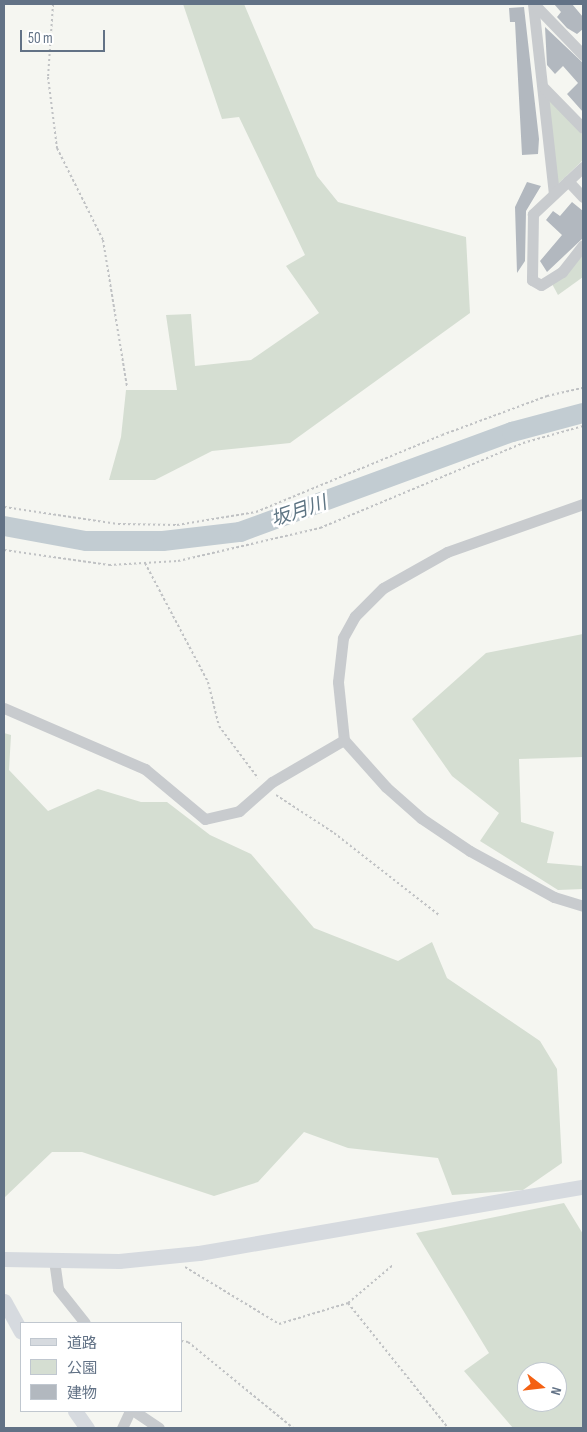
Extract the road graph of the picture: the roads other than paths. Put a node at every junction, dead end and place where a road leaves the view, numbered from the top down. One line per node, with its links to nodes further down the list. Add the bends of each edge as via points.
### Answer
1 (533, 4): 2 (street); 3 (street)
2 (583, 56)
3 (543, 87): 4 (street); 7 (street)
4 (583, 128)
5 (583, 167): 6 (street)
6 (568, 181): 7 (street); 8 (street)
7 (554, 194): 9 (street, via 533,214 532,280 541,285 562,272)
8 (583, 197)
9 (583, 245)
10 (583, 504): 12 (street, via 447,552 383,588 355,616 344,638 338,682)
11 (4, 708): 12 (street, via 145,769 205,819 239,811 266,788)
12 (344, 740): 13 (street, via 421,818 529,885)
13 (583, 906)
14 (583, 1187): 16 (street, via 176,1255 119,1261)
15 (4, 1259): 16 (street)
16 (54, 1260): 18 (street, via 58,1290)
17 (4, 1301): 19 (street)
18 (84, 1322)
19 (20, 1330)
20 (76, 1412): 23 (street)
21 (131, 1412): 24 (street)
22 (134, 1412): 25 (street)
23 (87, 1428)
24 (122, 1428)
25 (159, 1428)

